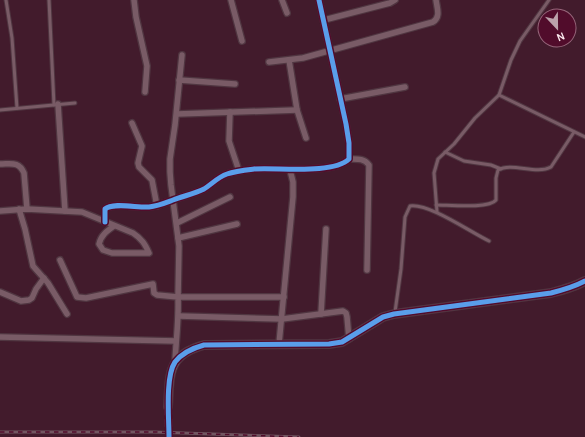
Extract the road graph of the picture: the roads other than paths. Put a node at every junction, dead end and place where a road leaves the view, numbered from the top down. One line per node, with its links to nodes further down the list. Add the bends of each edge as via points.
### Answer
1 (6, 0): 25 (lane, via 12,38)
2 (48, 0): 24 (lane)
3 (134, 0): 20 (street, via 147,66)
4 (231, 0): 12 (street)
5 (282, 0): 10 (street)
6 (319, 0): 11 (street)
7 (395, 0): 11 (street)
8 (436, 0): 13 (street, via 438,16 433,22)
9 (549, 0): 21 (lane, via 520,41 510,60)
10 (287, 13)
11 (324, 20): 13 (street)
12 (242, 41)
13 (330, 51): 15 (street); 22 (street)
14 (182, 55): 17 (street)
15 (289, 60): 16 (street); 27 (street)
16 (269, 62)
17 (179, 80): 18 (street); 29 (street)
18 (235, 84)
19 (405, 87): 22 (street)
20 (145, 92)
21 (499, 95): 31 (lane); 34 (lane)
22 (340, 99): 35 (street, via 349,143)
23 (75, 103): 24 (lane)
24 (56, 104): 25 (lane); 47 (street)
25 (17, 108): 26 (lane)
26 (0, 110)
27 (297, 110): 28 (street); 33 (street)
28 (230, 112): 29 (street); 39 (street, via 229,141)
29 (176, 114): 41 (street, via 170,159)
30 (132, 123): 43 (street, via 142,146 139,167 152,180)
31 (574, 132): 32 (lane); 37 (lane, via 551,167 544,170)
32 (585, 137)
33 (306, 138)
34 (445, 152): 37 (lane, via 464,161); 42 (lane, via 435,166)
35 (349, 159): 38 (street, via 339,165); 57 (street, via 361,160 369,165)
36 (0, 164): 44 (street, via 15,164 22,168)
37 (501, 169): 42 (lane, via 496,173 496,200 492,204)
38 (290, 170): 39 (street); 62 (street, via 293,197)
39 (239, 171): 41 (street, via 221,176 194,194)
40 (230, 197): 50 (street)
41 (173, 200): 43 (street); 50 (street)
42 (436, 205): 48 (lane)
43 (157, 206): 49 (street, via 108,206 105,209)
44 (27, 209): 45 (street); 47 (street)
45 (19, 210): 46 (street); 58 (street, via 26,229 33,266)
46 (0, 211)
47 (65, 211): 49 (street, via 82,212)
48 (437, 212): 55 (lane); 65 (lane, via 415,205 407,210)
49 (105, 222): 52 (street)
50 (177, 222): 54 (street)
51 (237, 224): 54 (street)
52 (114, 226): 52 (street, via 140,238 149,253 112,253 102,250 100,239)
53 (326, 229): 64 (street)
54 (178, 238): 61 (street)
55 (489, 241)
56 (60, 260): 61 (street, via 77,297 86,298 153,284 154,293 157,295)
57 (368, 270)
58 (44, 278): 60 (street, via 29,300 21,301); 63 (street)
59 (585, 281): 65 (street, via 566,290 551,293)
60 (0, 292)
61 (178, 296): 62 (street); 66 (street)
62 (284, 297): 67 (street)
63 (67, 314)
64 (321, 314): 67 (street); 69 (street, via 339,311 346,313)
65 (394, 314): 69 (street, via 383,317)
66 (179, 316): 67 (street); 70 (street)
67 (282, 319): 71 (street)
68 (0, 337): 70 (street)
69 (349, 339): 71 (street, via 329,344)
70 (176, 341): 72 (street)
71 (279, 344): 72 (street, via 204,346 194,348)
72 (175, 362): 73 (street, via 170,374)
73 (168, 407)

